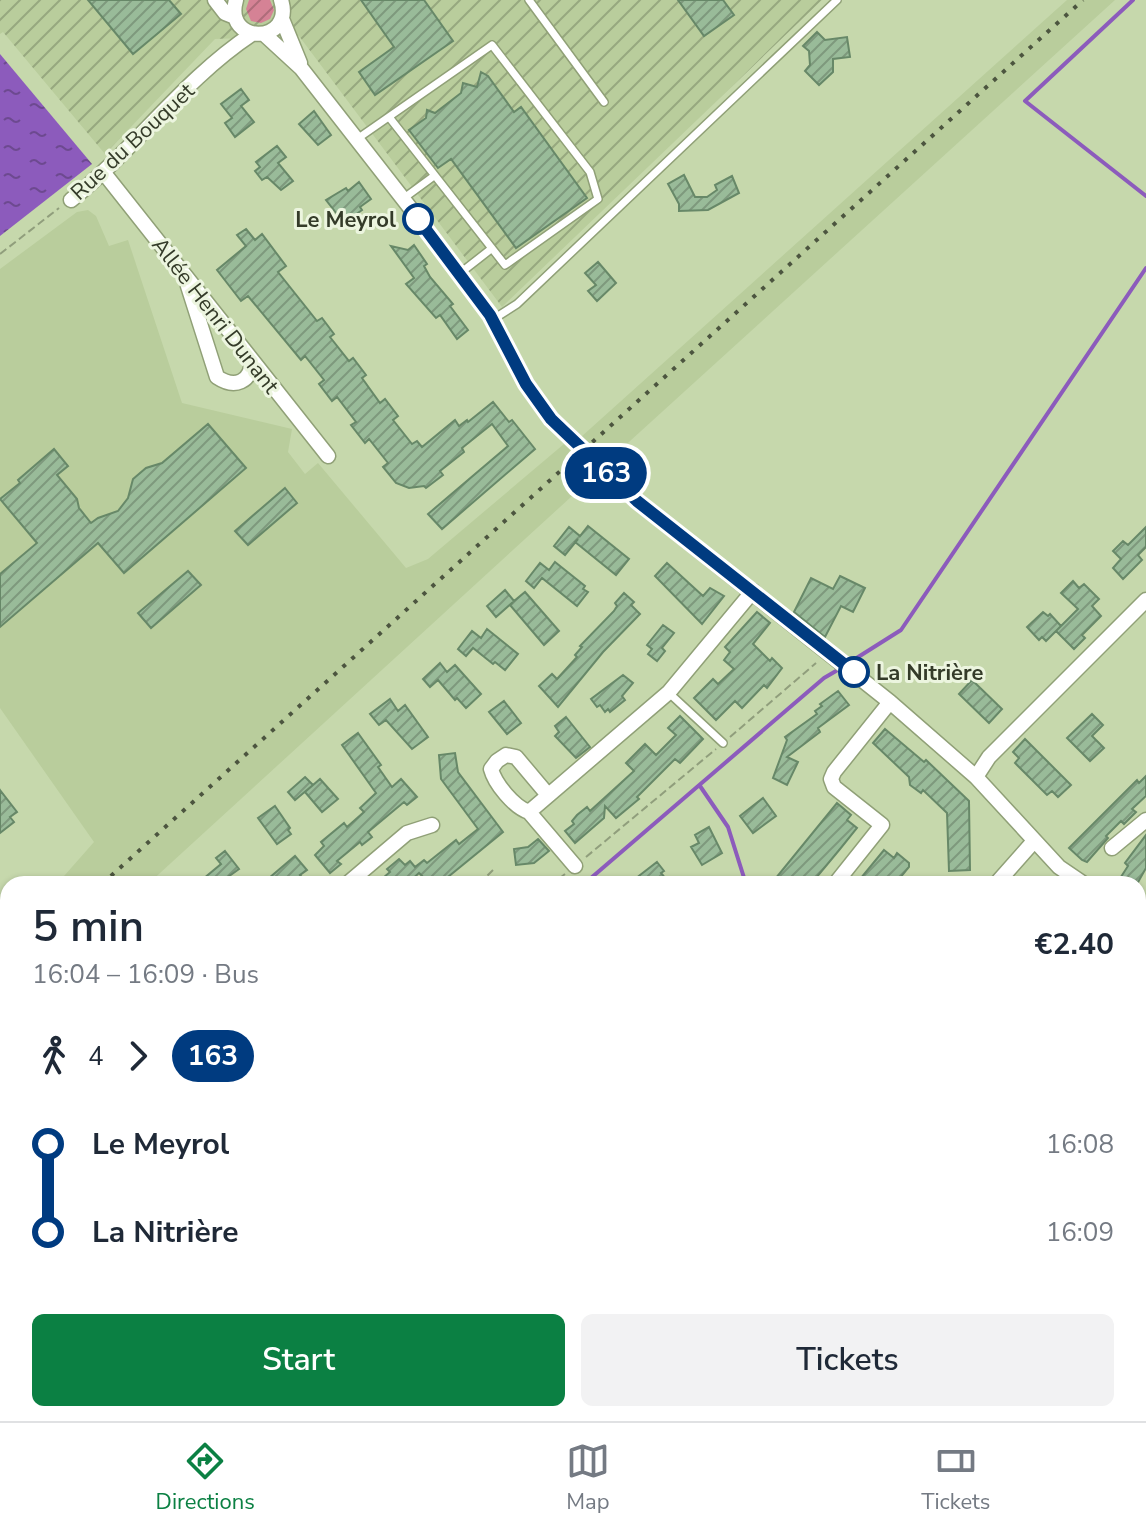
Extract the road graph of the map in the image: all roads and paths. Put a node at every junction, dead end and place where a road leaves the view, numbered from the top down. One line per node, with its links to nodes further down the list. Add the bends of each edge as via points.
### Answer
1 (215, 0): 6 (street)
2 (236, 0): 6 (street)
3 (529, 0): 10 (lane)
4 (837, 0): 21 (lane, via 517,304)
5 (284, 6): 7 (street, Rue du Bouquet, via 275,28); 9 (street)
6 (237, 21): 7 (street); 8 (street, Rue du Bouquet)
7 (258, 34): 8 (street, Rue du Bouquet); 9 (street)
8 (222, 54): 13 (street, Rue du Bouquet)
9 (301, 68): 12 (street)
10 (604, 102)
11 (389, 117): 12 (lane); 14 (lane); 17 (lane, via 492,45 590,172 598,199 505,265)
12 (357, 139): 15 (street)
13 (104, 173): 16 (street, Rue du Bouquet); 20 (street, Allée Henri Dunant)
14 (434, 176): 15 (lane); 17 (lane)
15 (403, 198): 19 (street)
16 (71, 200): 18 (path, Rue du Bouquet)
17 (491, 249): 19 (lane)
18 (0, 254)
19 (459, 274): 21 (street)
20 (185, 275): 22 (street, Allée Henri Dunant); 22 (street, via 217,377 242,382)
21 (492, 320): 24 (street, via 551,419 637,501)
22 (252, 361): 23 (street, Allée Henri Dunant)
23 (328, 456)
24 (753, 591): 26 (street); 27 (street)
25 (1146, 600): 30 (street, via 989,757)
26 (828, 651): 28 (street); 29 (path)
27 (669, 692): 29 (lane); 31 (street)
28 (890, 702): 30 (street); 42 (street, via 831,779 882,825)
29 (723, 743): 37 (path)
30 (976, 777): 35 (street)
31 (548, 795): 32 (street); 32 (street, via 516,757 506,755 497,761 491,769 494,778)
32 (529, 812): 37 (street)
33 (1146, 820): 36 (street)
34 (432, 825): 39 (street, via 407,833)
35 (1034, 841): 43 (street); 44 (street)
36 (1112, 848)
37 (575, 866): 41 (path)
38 (493, 870): 40 (path)
39 (356, 876)
40 (487, 876)
41 (562, 876)
42 (841, 876)
43 (1003, 876)
44 (1072, 876)

